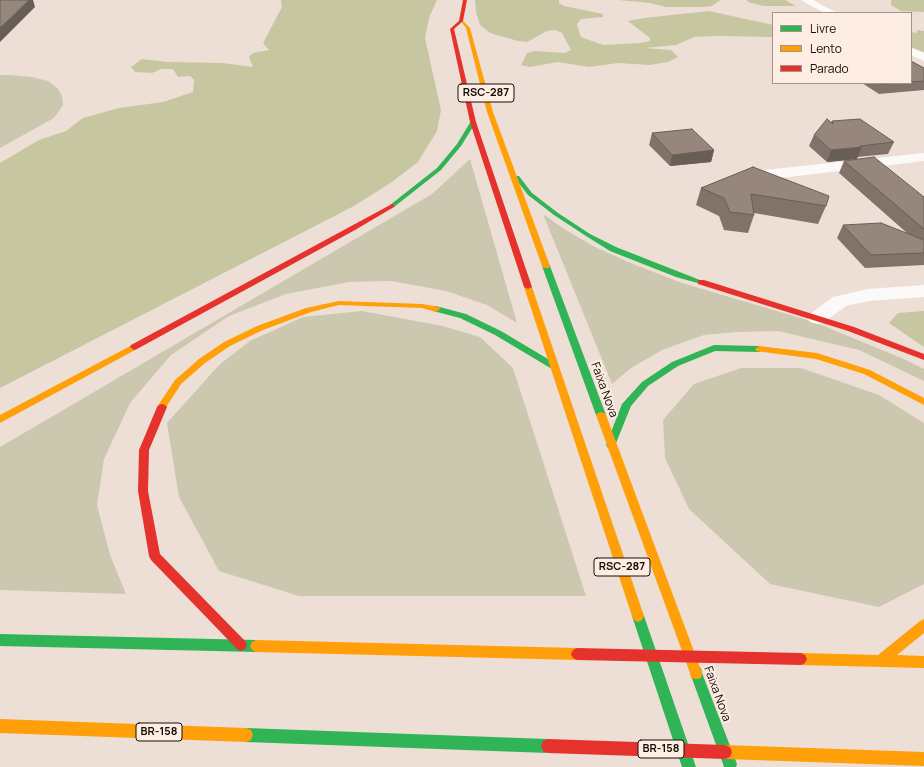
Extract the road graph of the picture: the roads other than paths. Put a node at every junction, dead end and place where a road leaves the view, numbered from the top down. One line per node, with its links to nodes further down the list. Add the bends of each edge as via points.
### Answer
1 (465, 0): 4 (highway, RSC-287)
2 (806, 0): 3 (street)
3 (830, 12)
4 (461, 21): 7 (highway, RSC-287, via 452,29); 9 (highway, Faixa Nova / RSC-287, via 468,28 490,112)
5 (912, 52): 6 (street)
6 (924, 58)
7 (473, 122): 14 (highway, RSC-287); 16 (highway, via 459,145 439,169 397,203)
8 (924, 157): 10 (street)
9 (509, 167): 12 (highway, via 530,194 588,235 613,248 679,275); 17 (highway, Faixa Nova / RSC-287)
10 (746, 177)
11 (924, 291): 12 (street, via 868,295 840,301)
12 (817, 318): 13 (highway)
13 (924, 358)
14 (555, 367): 20 (highway, via 498,333 463,316 422,306 338,302 260,328 228,344 202,361 178,382 159,411 144,450 143,491 155,556); 25 (highway, RSC-287)
15 (924, 402): 17 (highway, via 867,372 817,356 763,349 714,348 675,364 645,384 627,404)
16 (0, 418)
17 (611, 445): 26 (highway, Faixa Nova / RSC-287)
18 (924, 625): 21 (highway)
19 (0, 640): 20 (highway)
20 (241, 645): 21 (highway)
21 (881, 660): 22 (highway)
22 (924, 662)
23 (0, 726): 24 (highway, BR-158)
24 (924, 759)
25 (688, 767)
26 (731, 767)

